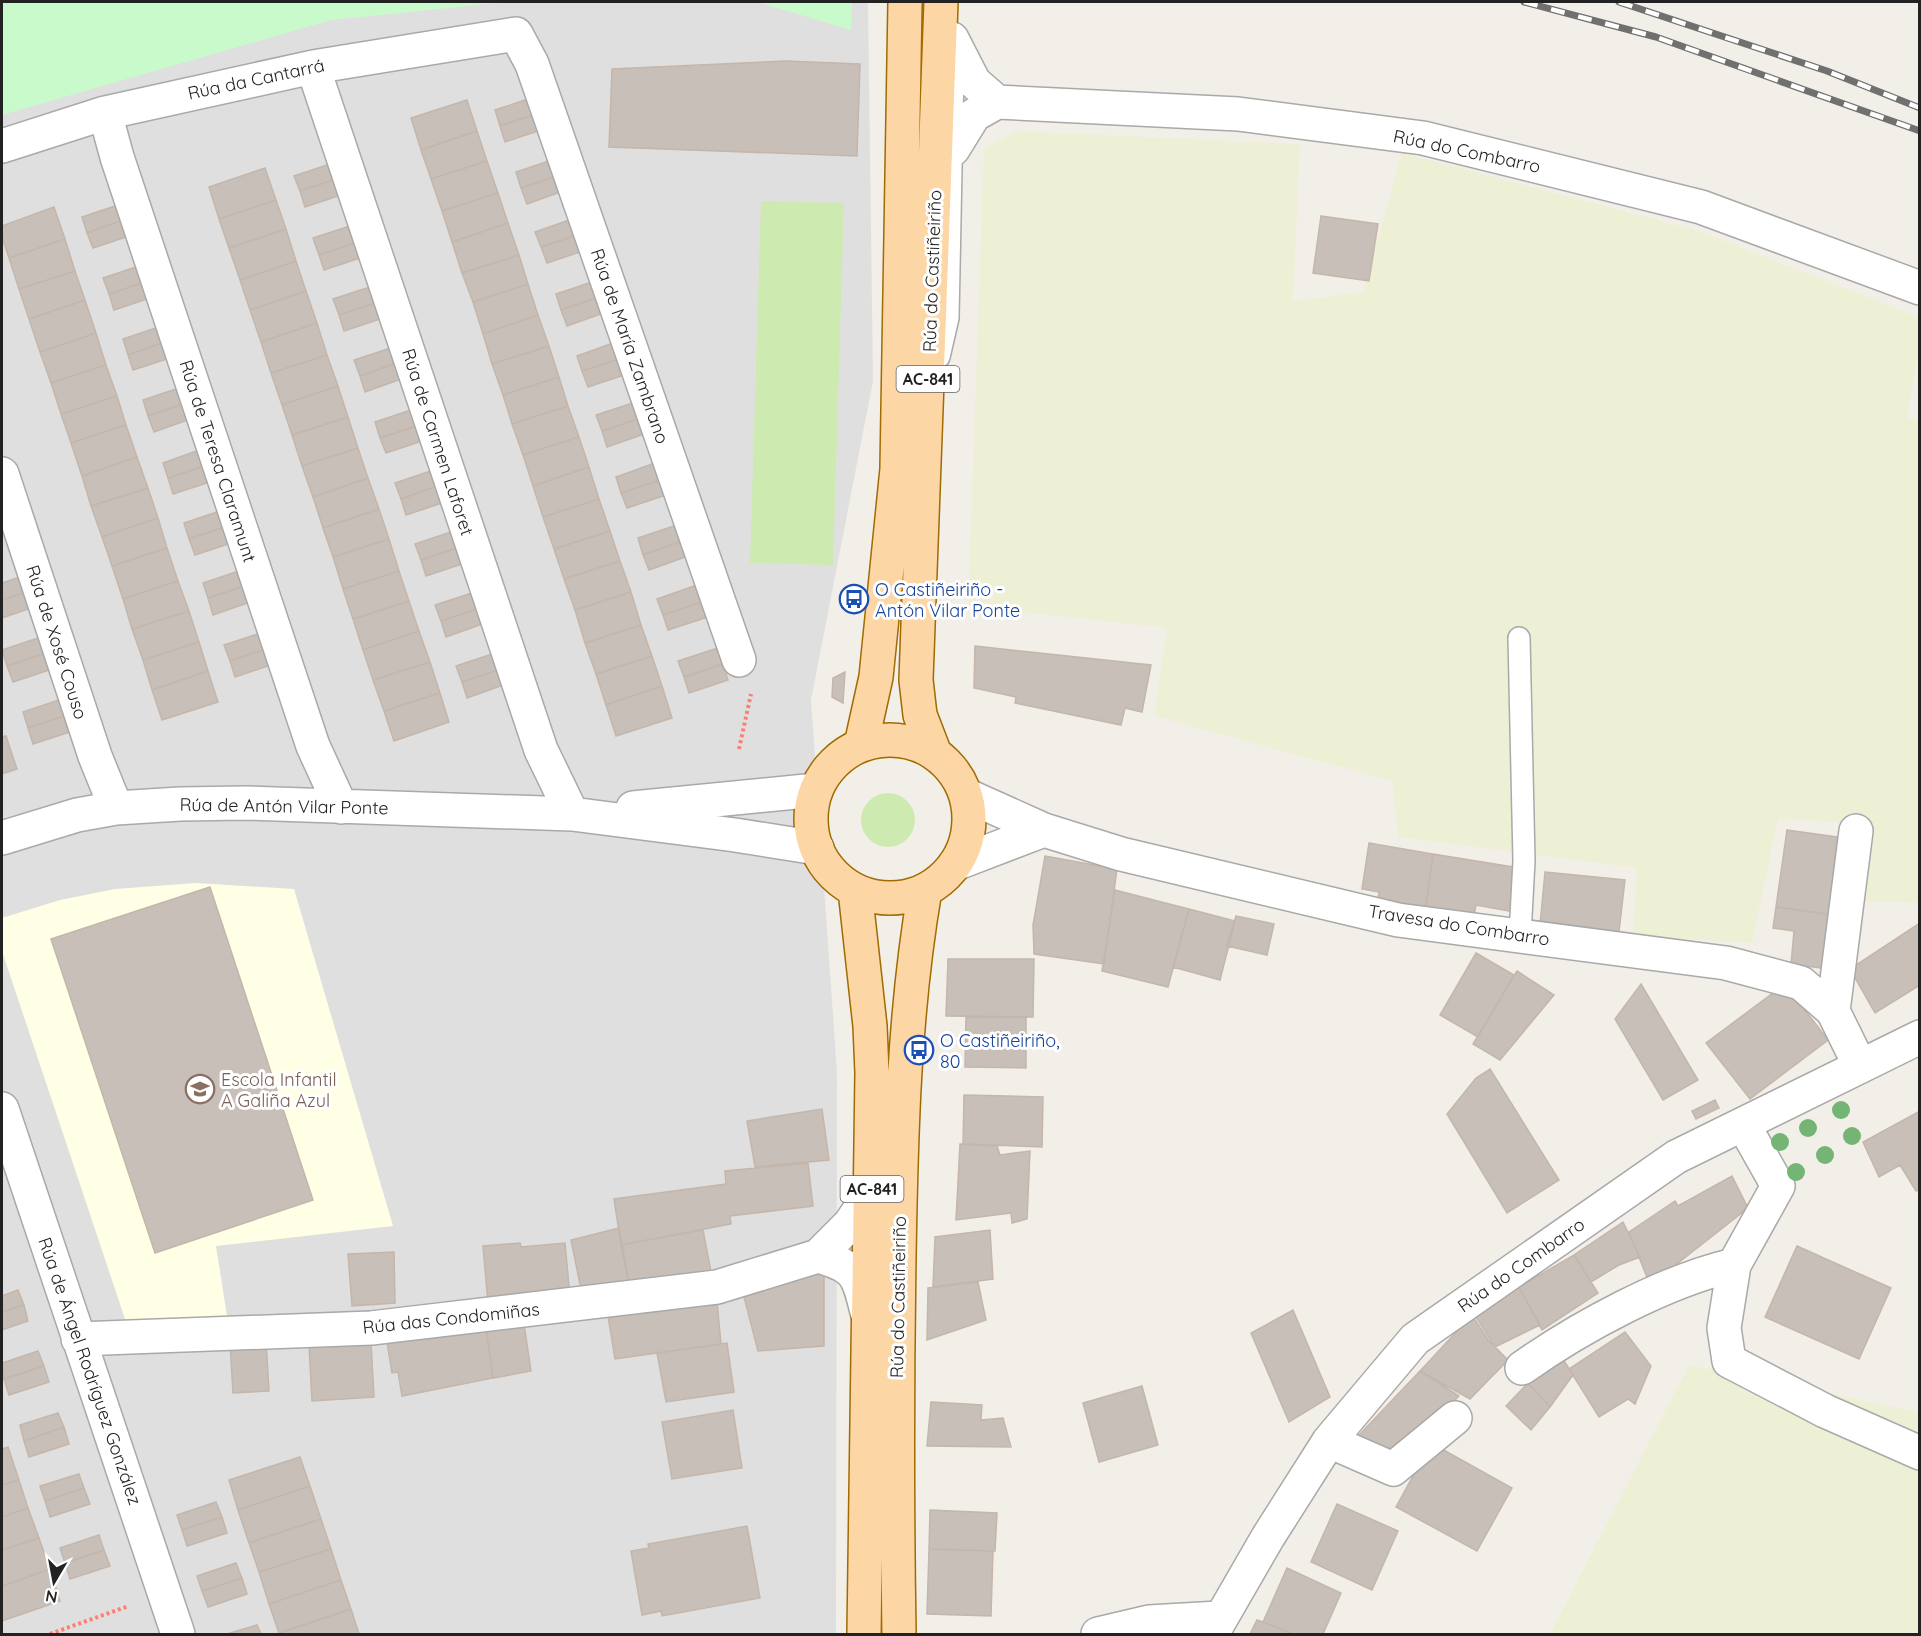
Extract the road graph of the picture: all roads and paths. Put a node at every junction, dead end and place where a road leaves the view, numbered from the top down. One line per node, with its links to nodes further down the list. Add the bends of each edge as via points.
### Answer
1 (905, 2): 16 (main road, Rúa do Castiñeiriño / AC-841, via 897,469 876,677)
2 (941, 2): 12 (main road, Rúa do Castiñeiriño / AC-841)
3 (954, 2): 5 (lane)
4 (516, 34): 6 (street, Rúa da Cantarrá); 15 (street, Rúa de María Zambrano, via 532,64)
5 (952, 39): 7 (street, via 974,82); 10 (lane)
6 (314, 67): 8 (street, Rúa da Cantarrá); 23 (street, Rúa de Carmen Laforet, via 541,750)
7 (997, 102): 10 (street, via 974,115); 11 (street, Rúa do Combarro, via 1238,114 1423,138 1701,207)
8 (105, 112): 9 (street, Rúa da Cantarrá); 21 (street, Rúa de Teresa Claramunt, via 313,746)
9 (2, 146)
10 (954, 149): 12 (lane, via 948,318)
11 (1920, 288)
12 (927, 413): 18 (main road, Rúa do Castiñeiriño / AC-841, via 916,680 920,715)
13 (2, 474): 22 (street, Rúa de Xosé Couso, via 95,756)
14 (1519, 638): 31 (lane, via 1524,861)
15 (740, 660): 17 (path, via 751,692)
16 (861, 745): 18 (main road, Rúa do Castiñeiriño / AC-841, via 887,740 912,743); 19 (main road, Rúa do Castiñeiriño / AC-841, via 834,763)
17 (739, 749)
18 (935, 754): 20 (main road, Rúa do Castiñeiriño / AC-841, via 954,772)
19 (816, 790): 23 (street, Rúa de Antón Vilar Ponte); 27 (main road, Rúa do Castiñeiriño / AC-841, via 811,810)
20 (966, 795): 24 (street, Travesa do Combarro); 28 (main road, Rúa do Castiñeiriño / AC-841, via 966,842)
21 (341, 807): 22 (street, Rúa de Antón Vilar Ponte, via 191,803); 23 (street, Rúa de Antón Vilar Ponte)
22 (116, 808): 26 (street, Rúa de Antón Vilar Ponte, via 76,815)
23 (572, 814): 27 (street, Rúa de Antón Vilar Ponte)
24 (1044, 830): 28 (street); 31 (street, Travesa do Combarro, via 1120,854 1398,920)
25 (1856, 831): 32 (street)
26 (2, 838)
27 (816, 848): 29 (main road, Rúa do Castiñeiriño / AC-841, via 832,872)
28 (956, 864): 30 (main road, Rúa do Castiñeiriño / AC-841)
29 (855, 890): 30 (main road, Rúa do Castiñeiriño / AC-841, via 878,897 903,897); 37 (main road, Rúa do Castiñeiriño / AC-841, via 870,1026)
30 (926, 890): 53 (main road, Rúa do Castiñeiriño / AC-841, via 909,998 900,1152 896,1422)
31 (1520, 935): 32 (street, Travesa do Combarro, via 1726,963 1801,983)
32 (1833, 1011): 34 (street, Travesa do Combarro)
33 (1920, 1037): 34 (street, Rúa do Combarro)
34 (1860, 1066): 36 (street, Rúa do Combarro)
35 (2, 1109): 41 (street, Rúa de Ángel Rodríguez González)
36 (1743, 1124): 39 (street, via 1778,1186); 44 (street, Rúa do Combarro, via 1676,1156 1415,1339)
37 (872, 1191): 38 (street, Rúa das Condomiñas, via 850,1224); 40 (main road, Rúa do Castiñeiriño / AC-841)
38 (818, 1256): 40 (street, via 844,1264 854,1272); 41 (street, Rúa das Condomiñas, via 717,1287 370,1328)
39 (1734, 1265): 42 (street, via 1676,1283 1559,1342); 45 (street, via 1724,1328 1729,1360 1825,1411)
40 (869, 1320): 46 (main road, Rúa do Castiñeiriño / AC-841)
41 (78, 1339): 49 (street, Rúa de Ángel Rodríguez González)
42 (1522, 1368)
43 (1455, 1418): 44 (street, via 1393,1469)
44 (1329, 1441): 48 (street, Rúa do Combarro)
45 (1920, 1453)
46 (865, 1489): 51 (main road, Rúa do Castiñeiriño / AC-841); 52 (main road, via 877,1520)
47 (135, 1603): 50 (path)
48 (1215, 1626): 54 (street, Rúa do Combarro, via 1149,1622)
49 (177, 1634)
50 (50, 1635)
51 (864, 1635)
52 (878, 1635)
53 (899, 1635)
54 (1098, 1635)

